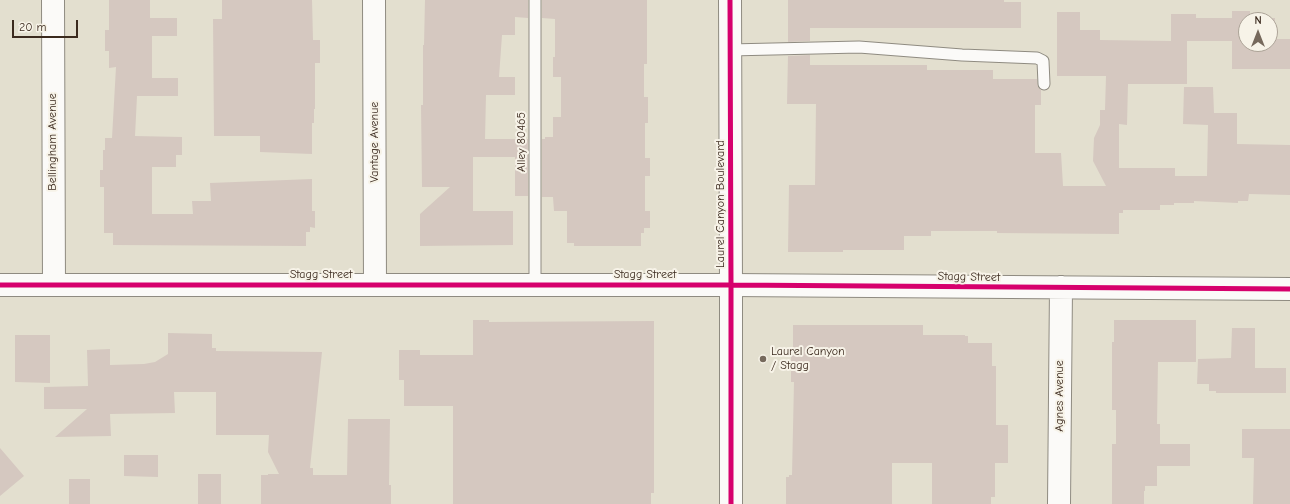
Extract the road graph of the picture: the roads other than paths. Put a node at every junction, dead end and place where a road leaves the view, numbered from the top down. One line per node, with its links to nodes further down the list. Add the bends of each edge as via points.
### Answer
1 (53, 0): 8 (street, Bellingham Avenue)
2 (374, 0): 9 (street, Vantage Avenue)
3 (535, 0): 10 (lane, Alley 80465)
4 (730, 0): 5 (street, Laurel Canyon Boulevard)
5 (730, 50): 6 (lane, via 859,47 1037,58 1043,61); 11 (street, Laurel Canyon Boulevard)
6 (1044, 84)
7 (0, 284): 8 (street, Stagg Street)
8 (54, 284): 9 (street, Stagg Street)
9 (375, 284): 10 (street, Stagg Street)
10 (536, 284): 11 (street, Stagg Street)
11 (732, 284): 12 (street, Stagg Street); 14 (street, Laurel Canyon Boulevard)
12 (1061, 287): 13 (street, Stagg Street); 15 (street, Agnes Avenue)
13 (1290, 289)
14 (730, 504)
15 (1059, 504)

